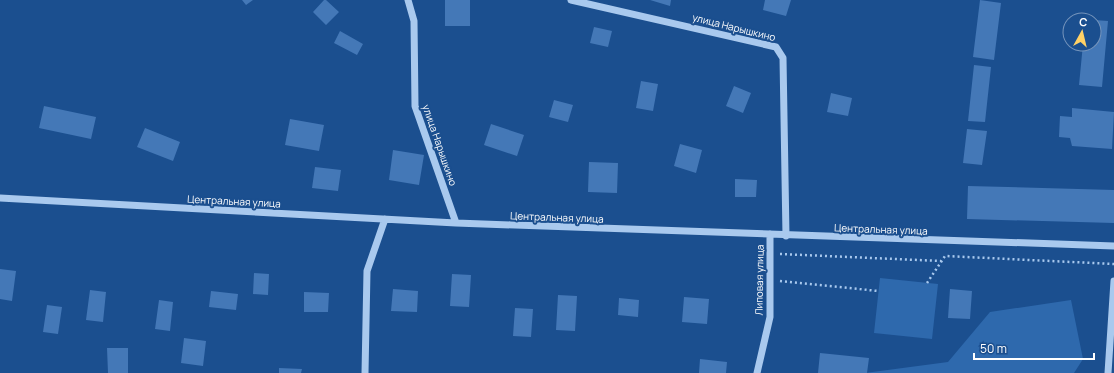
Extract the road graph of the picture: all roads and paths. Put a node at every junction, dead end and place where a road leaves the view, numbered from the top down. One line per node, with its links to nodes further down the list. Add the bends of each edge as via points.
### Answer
1 (408, 0): 5 (street, улица Нарышкино, via 414,21 415,106)
2 (571, 0): 7 (street, улица Нарышкино, via 776,47 784,58)
3 (0, 198): 4 (street, Центральная улица)
4 (385, 219): 5 (street, Центральная улица); 17 (street, via 367,271)
5 (456, 223): 6 (street, Центральная улица)
6 (770, 234): 7 (street, Центральная улица); 9 (street, Липовая улица)
7 (786, 236): 8 (street, Центральная улица)
8 (1114, 246)
9 (770, 254): 10 (path); 12 (street, Липовая улица)
10 (941, 261): 11 (path, via 945,256); 14 (path)
11 (1114, 264)
12 (770, 280): 15 (path); 18 (street, Липовая улица, via 770,317)
13 (1114, 280): 16 (street)
14 (927, 283)
15 (878, 291)
16 (1113, 310): 19 (street)
17 (365, 373)
18 (757, 373)
19 (1108, 373)

